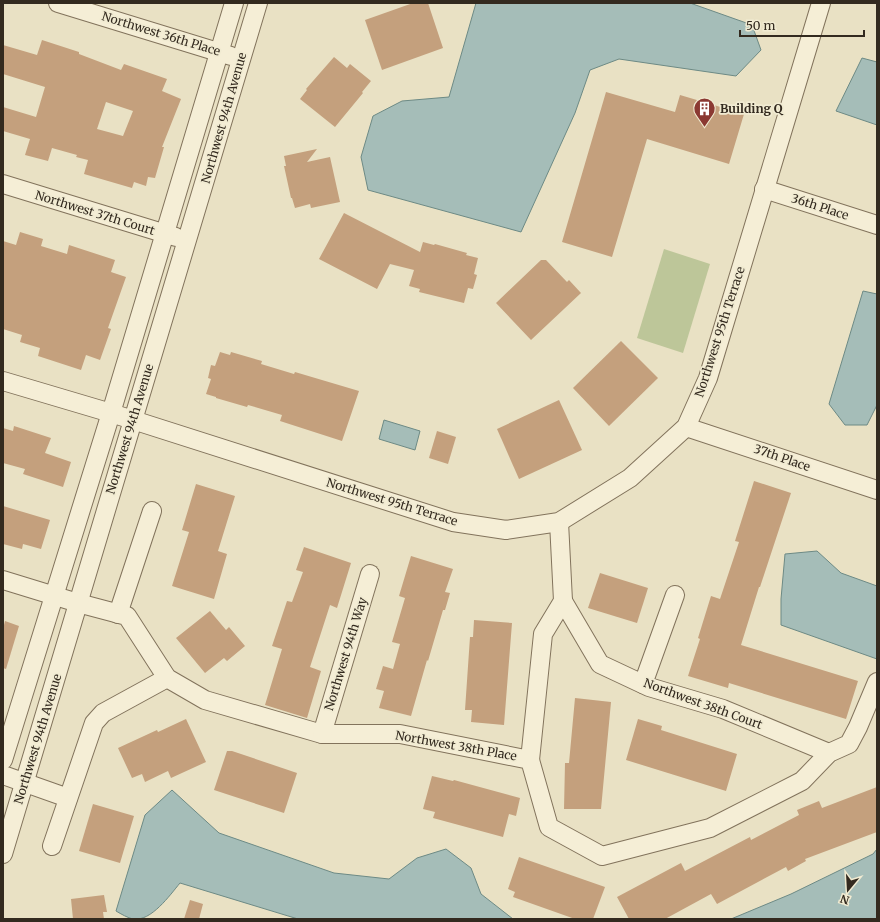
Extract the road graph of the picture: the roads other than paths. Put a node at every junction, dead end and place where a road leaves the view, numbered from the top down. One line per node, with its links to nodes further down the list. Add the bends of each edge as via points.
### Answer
1 (58, 3): 5 (street, Northwest 36th Place)
2 (234, 3): 5 (street, Northwest 94th Avenue)
3 (258, 3): 6 (street, Northwest 94th Avenue)
4 (821, 3): 8 (street, Northwest 95th Terrace)
5 (219, 52): 6 (street, Northwest 36th Place); 10 (street, Northwest 94th Avenue)
6 (241, 59): 11 (street, Northwest 94th Avenue)
7 (3, 184): 10 (street, Northwest 37th Court)
8 (764, 190): 9 (street, 36th Place); 15 (street, Northwest 95th Terrace, via 708,378)
9 (877, 225)
10 (165, 234): 11 (street, Northwest 37th Court); 13 (street, Northwest 94th Avenue)
11 (188, 241): 14 (street, Northwest 94th Avenue)
12 (3, 381): 13 (street, Northwest 95th Terrace)
13 (111, 413): 14 (street, Northwest 95th Terrace); 21 (street, Northwest 94th Avenue)
14 (132, 421): 18 (street, Northwest 95th Terrace, via 453,522 506,530); 24 (street, Northwest 94th Avenue)
15 (686, 427): 16 (street, 37th Place); 18 (street, Northwest 95th Terrace, via 630,478)
16 (877, 490)
17 (152, 511): 25 (street)
18 (559, 522): 23 (street)
19 (370, 574): 29 (street, Northwest 94th Way)
20 (3, 580): 21 (street, Northwest 38th Place)
21 (54, 595): 24 (street, Northwest 38th Place); 31 (street, Northwest 94th Avenue)
22 (674, 595): 28 (street)
23 (563, 601): 28 (street, Northwest 38th Court, via 600,664); 32 (street, via 543,634)
24 (78, 603): 25 (street, Northwest 38th Place); 34 (street, Northwest 94th Avenue)
25 (118, 614): 26 (street, Northwest 38th Place, via 127,616)
26 (167, 678): 29 (street, Northwest 38th Place, via 205,700); 35 (street, via 103,713 94,723)
27 (877, 682): 30 (street, via 849,744)
28 (643, 684): 30 (street, Northwest 38th Court, via 723,709)
29 (322, 734): 32 (street, Northwest 38th Place, via 400,734)
30 (829, 753): 32 (street, Northwest 38th Place, via 802,782 710,828 602,856 549,827)
31 (3, 760)
32 (530, 760)
33 (3, 775): 34 (street)
34 (25, 782): 35 (street); 37 (street, Northwest 94th Avenue)
35 (68, 798): 36 (street)
36 (52, 846)
37 (3, 854)

